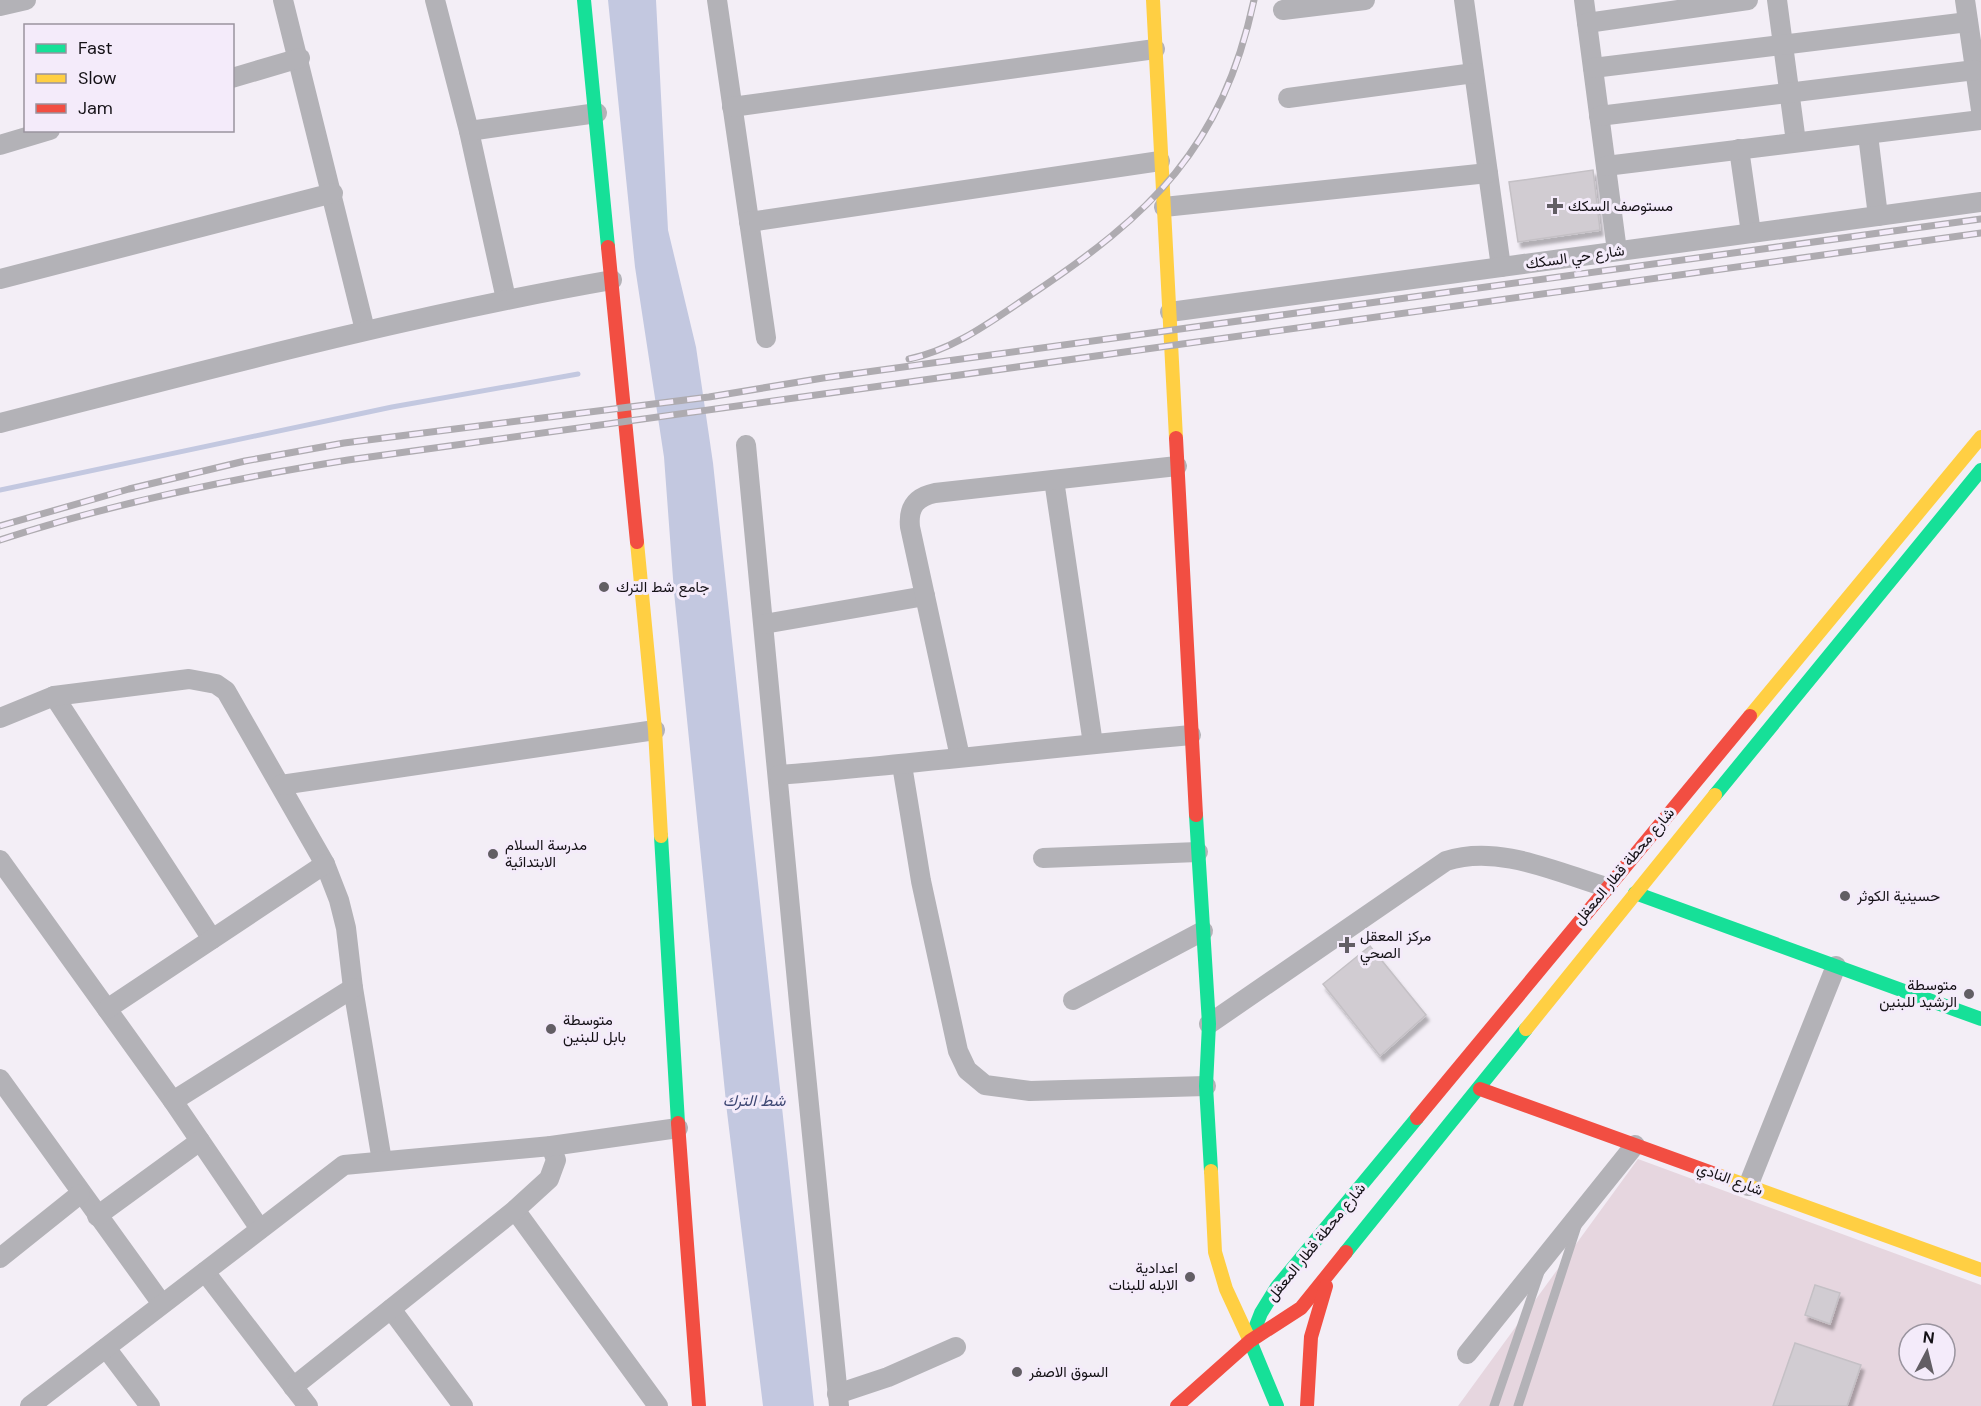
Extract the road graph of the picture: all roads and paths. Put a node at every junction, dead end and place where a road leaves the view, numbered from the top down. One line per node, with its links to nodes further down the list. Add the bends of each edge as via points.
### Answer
1 (26, 0): 13 (street)
2 (283, 0): 20 (street)
3 (435, 0): 31 (street)
4 (584, 0): 28 (street)
5 (717, 0): 26 (street)
6 (1153, 0): 18 (street)
7 (1365, 0): 14 (street)
8 (1464, 0): 22 (street)
9 (1584, 0): 15 (street)
10 (1748, 0): 15 (street)
11 (1777, 0): 17 (street)
12 (1965, 0): 16 (street)
13 (0, 6)
14 (1283, 10)
15 (1587, 22): 21 (street)
16 (1968, 22): 17 (street); 19 (street)
17 (1783, 45): 21 (street); 24 (street)
18 (1155, 49): 26 (street); 37 (street)
19 (1976, 57): 24 (street); 27 (street)
20 (300, 58): 23 (street); 40 (street)
21 (1593, 68): 29 (street)
22 (1474, 73): 25 (street); 39 (street)
23 (234, 77)
24 (1790, 93): 29 (street); 34 (street)
25 (1288, 98)
26 (732, 107): 44 (street)
27 (1981, 110)
28 (597, 113): 31 (street); 49 (street)
29 (1599, 116): 38 (street)
30 (1981, 120): 33 (street)
31 (470, 131): 50 (street)
32 (43, 132): 35 (street)
33 (1868, 135): 34 (street); 43 (street)
34 (1796, 142): 36 (street)
35 (0, 145)
36 (1739, 149): 38 (street); 45 (street)
37 (1160, 161): 42 (street); 44 (street)
38 (1606, 166): 46 (street)
39 (1488, 173): 42 (street); 47 (street)
40 (333, 193): 48 (street); 52 (street)
41 (1981, 202): 43 (street, شارع حي السكك)
42 (1164, 207): 51 (street)
43 (1878, 216): 45 (street, شارع حي السكك)
44 (749, 222): 53 (street)
45 (1751, 233): 46 (street, شارع حي السكك)
46 (1617, 251): 47 (street, شارع حي السكك)
47 (1501, 267): 51 (street, شارع حي السكك)
48 (0, 279)
49 (612, 280): 50 (street); 64 (street)
50 (507, 299): 52 (street)
51 (1170, 312): 57 (street)
52 (365, 330): 54 (street)
53 (766, 338)
54 (0, 423)
55 (1981, 437): 75 (street, شارع محطة قطار المعقل)
56 (746, 445): 61 (street)
57 (1177, 465): 59 (street); 65 (street)
58 (1981, 470): 76 (street, شارع محطة قطار المعقل)
59 (1053, 480): 60 (street, via 923,495 913,503 908,514); 66 (street)
60 (925, 596): 61 (street); 67 (street)
61 (764, 624): 69 (street)
62 (54, 696): 63 (street); 70 (street, via 189,679 216,684 226,691); 78 (street)
63 (0, 718)
64 (655, 730): 70 (street); 90 (street)
65 (1191, 735): 66 (street); 71 (street)
66 (1093, 744): 67 (street)
67 (960, 757): 68 (street)
68 (902, 765): 69 (street); 86 (street, via 924,892 958,1051 967,1070 985,1085 1030,1091)
69 (779, 775): 113 (street, via 805,1088)
70 (281, 785): 74 (street)
71 (1198, 852): 72 (street); 77 (street)
72 (1043, 858)
73 (0, 860): 82 (street)
74 (325, 864): 78 (street); 80 (street, via 346,928)
75 (1606, 887): 84 (street, via 1486,854 1446,861); 108 (street, شارع محطة قطار المعقل, via 1277,1287)
76 (1635, 893): 79 (street); 87 (street, شارع محطة قطار المعقل)
77 (1203, 931): 81 (street); 84 (street)
78 (212, 939): 82 (street)
79 (1836, 966): 83 (street); 95 (street)
80 (353, 988): 88 (street); 94 (street)
81 (1073, 1000)
82 (107, 1009): 88 (street)
83 (1981, 1018)
84 (1209, 1024): 86 (street)
85 (0, 1079): 89 (street)
86 (1206, 1086): 108 (street, via 1215,1252 1226,1289)
87 (1480, 1089): 92 (street, شارع النادي); 103 (street, شارع محطة قطار المعقل)
88 (173, 1101): 91 (street)
89 (7, 1103): 96 (street)
90 (678, 1128): 93 (street); 119 (street)
91 (200, 1141): 99 (street); 100 (street)
92 (1635, 1145): 95 (street, شارع النادي); 98 (street)
93 (551, 1146): 94 (street); 97 (street, via 556,1160 549,1179)
94 (382, 1161): 100 (street, via 344,1165)
95 (1748, 1186): 104 (street, شارع النادي)
96 (80, 1194): 99 (street); 101 (street)
97 (514, 1210): 107 (street); 118 (street)
98 (1581, 1213): 102 (street); 124 (lane)
99 (98, 1216): 106 (street)
100 (260, 1229): 105 (street)
101 (0, 1258)
102 (1544, 1259): 111 (street); 123 (lane)
103 (1334, 1268): 108 (street, شارع محطة قطار المعقل, via 1301,1308); 122 (street, via 1311,1337)
104 (1981, 1270)
105 (205, 1272): 106 (street); 112 (street)
106 (162, 1304): 110 (street)
107 (391, 1309): 112 (street); 117 (street)
108 (1250, 1341): 120 (street); 121 (street)
109 (956, 1347): 113 (street)
110 (106, 1348): 114 (street); 115 (street)
111 (1467, 1354)
112 (293, 1387): 116 (street)
113 (838, 1400)
114 (30, 1406)
115 (150, 1406)
116 (308, 1406)
117 (463, 1406)
118 (658, 1406)
119 (699, 1406)
120 (1177, 1406)
121 (1277, 1406)
122 (1307, 1406)
123 (1494, 1406)
124 (1518, 1406)

